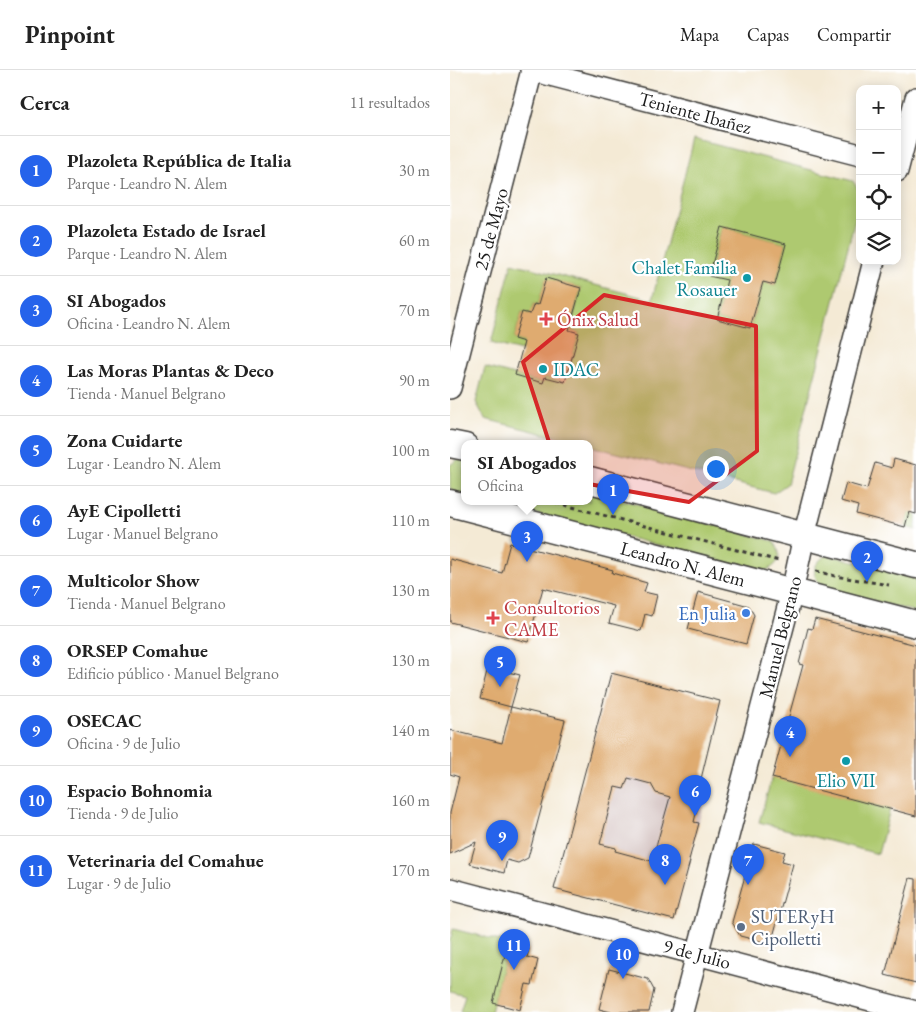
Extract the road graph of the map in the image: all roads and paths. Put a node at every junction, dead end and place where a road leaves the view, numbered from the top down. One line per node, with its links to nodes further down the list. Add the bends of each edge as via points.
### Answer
1 (532, 70): 3 (street, Teniente Ibañez); 6 (street, 25 de Mayo)
2 (916, 98): 4 (street)
3 (856, 154)
4 (902, 168)
5 (873, 265): 10 (street, Manuel Belgrano)
6 (450, 388)
7 (593, 481): 10 (main road)
8 (450, 503): 15 (main road, Leandro N. Alem)
9 (564, 505): 11 (path)
10 (804, 536): 12 (main road); 15 (street, Manuel Belgrano)
11 (778, 561)
12 (916, 565)
13 (814, 570): 14 (path)
14 (896, 586)
15 (792, 592): 16 (main road, Leandro N. Alem); 18 (street, Manuel Belgrano)
16 (916, 624)
17 (450, 889): 18 (street, 9 de Julio)
18 (697, 954): 19 (street, Manuel Belgrano); 20 (street, 9 de Julio)
19 (682, 1012)
20 (916, 1012)

